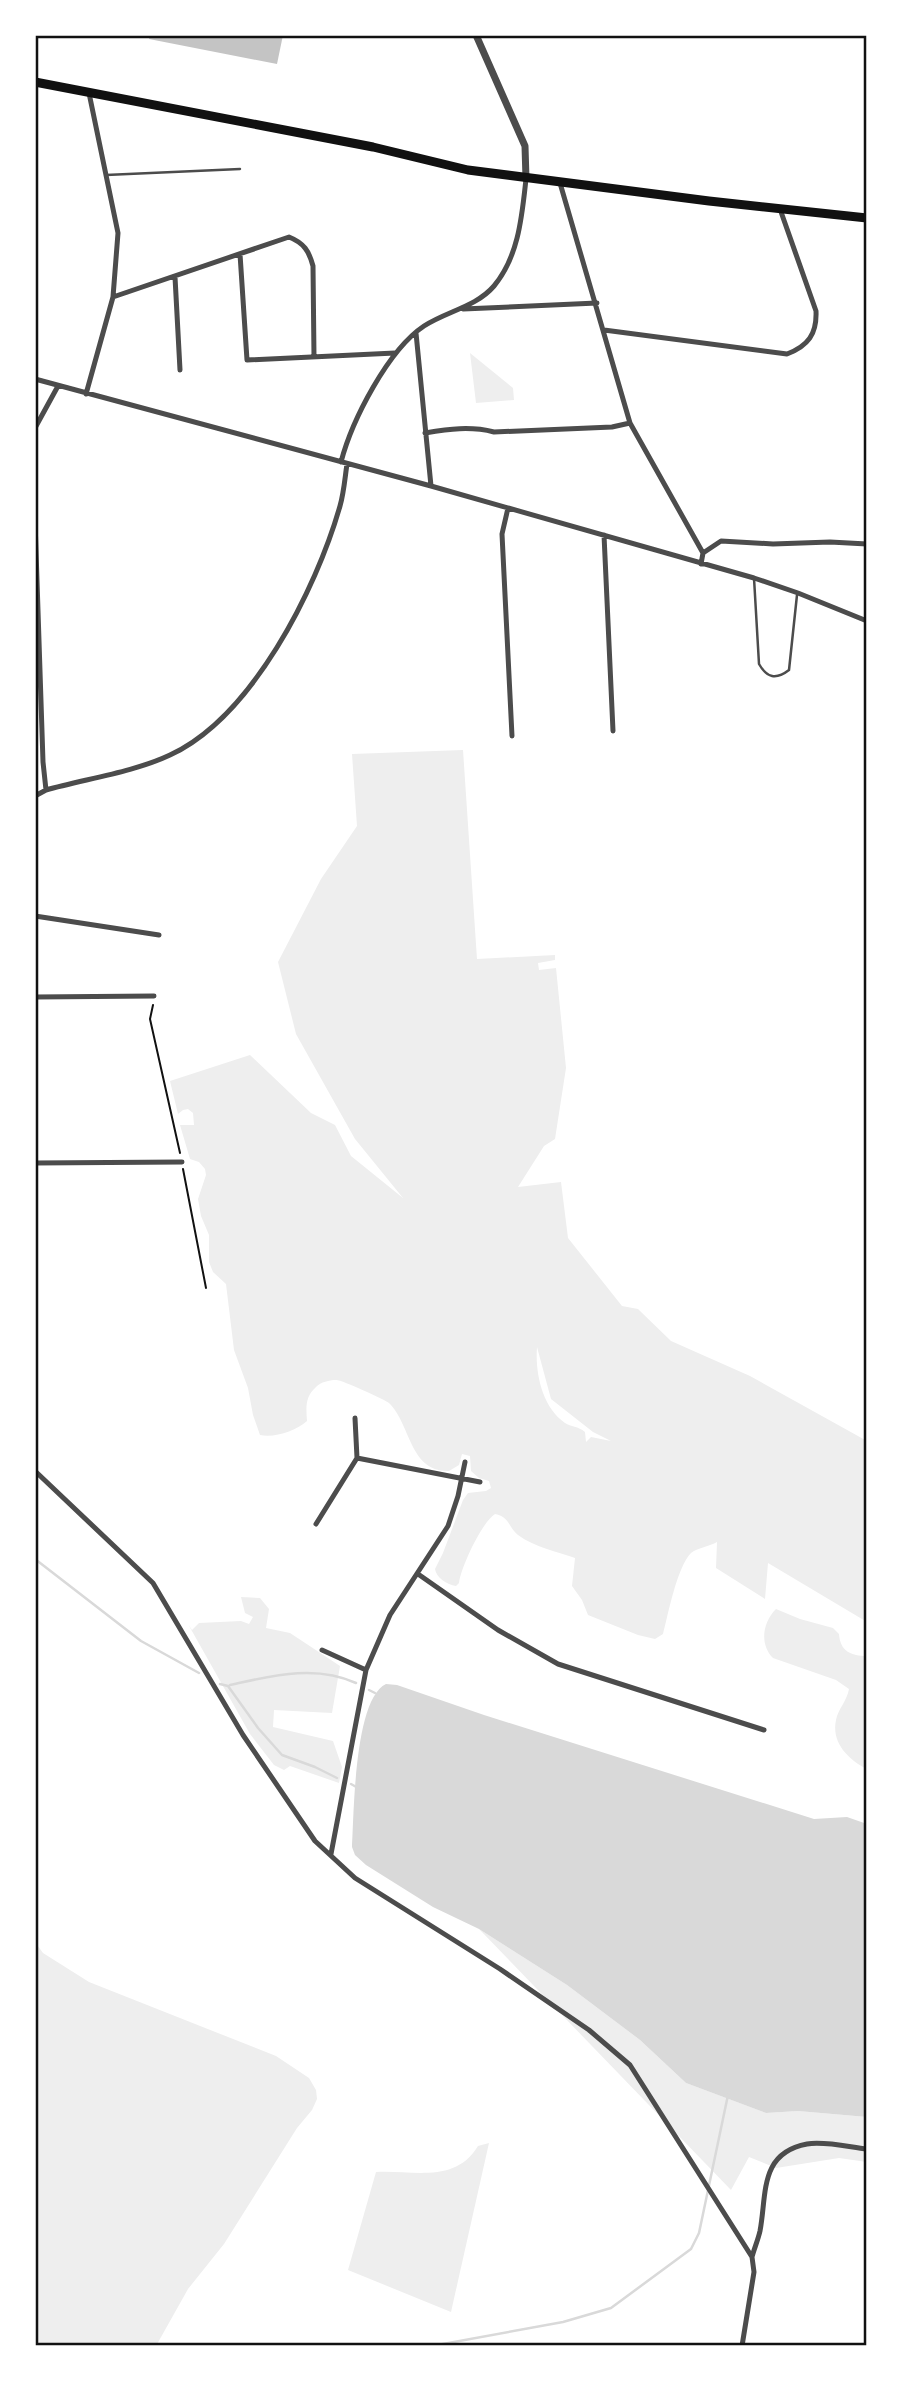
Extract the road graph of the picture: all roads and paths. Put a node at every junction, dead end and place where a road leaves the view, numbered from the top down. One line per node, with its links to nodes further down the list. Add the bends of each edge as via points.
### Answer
1 (476, 35): 6 (street, via 520,131)
2 (35, 82): 3 (main road)
3 (89, 93): 5 (street); 6 (main road)
4 (240, 169): 5 (lane)
5 (106, 175): 12 (street, via 118,233)
6 (526, 179): 7 (main road); 14 (street, via 521,228 506,267 494,286)
7 (560, 183): 8 (main road); 13 (street)
8 (779, 209): 9 (main road); 15 (street, via 816,311 813,336 802,349 787,354)
9 (867, 218)
10 (240, 254): 11 (street); 18 (street, via 247,360); 18 (street, via 289,237 309,253)
11 (175, 277): 12 (street); 19 (street)
12 (113, 297): 22 (street)
13 (597, 303): 14 (street); 15 (street)
14 (460, 309): 16 (street)
15 (604, 330): 23 (street)
16 (416, 333): 17 (street); 25 (street)
17 (394, 353): 18 (street); 26 (street, via 348,439)
18 (314, 357)
19 (180, 370)
20 (35, 379): 21 (street)
21 (58, 386): 22 (street); 24 (street)
22 (86, 394): 26 (street)
23 (630, 423): 25 (street); 32 (street)
24 (35, 428)
25 (425, 433): 27 (street)
26 (344, 463): 27 (street); 39 (street, via 340,505 317,568 287,631 246,691 201,737 168,756)
27 (431, 486): 28 (street)
28 (508, 508): 30 (street); 38 (street, via 502,534)
29 (35, 520): 39 (street)
30 (604, 535): 33 (street); 37 (street)
31 (867, 544): 32 (street, via 721,541)
32 (703, 553): 33 (street)
33 (701, 564): 34 (street)
34 (754, 578): 35 (street); 35 (lane, via 759,664 771,677 789,670)
35 (798, 593): 36 (street)
36 (867, 621)
37 (613, 731)
38 (512, 736)
39 (46, 790): 40 (street)
40 (35, 796)
41 (35, 916): 42 (street)
42 (159, 935)
43 (154, 996): 44 (street); 45 (path, via 150,1019)
44 (35, 997)
45 (182, 1162): 46 (street); 47 (path)
46 (35, 1163)
47 (206, 1288)
48 (355, 1418): 49 (street)
49 (357, 1458): 52 (street); 54 (street)
50 (465, 1462): 52 (street)
51 (35, 1471): 59 (street, via 153,1583 243,1735 315,1841)
52 (462, 1479): 53 (street); 55 (street, via 448,1526)
53 (480, 1482)
54 (316, 1524)
55 (418, 1574): 57 (street, via 390,1615); 58 (street, via 498,1630 558,1664)
56 (322, 1650): 57 (street)
57 (366, 1670): 59 (street)
58 (764, 1730)
59 (331, 1854): 61 (street, via 355,1878 589,2029 629,2065)
60 (867, 2148): 61 (street, via 809,2144 787,2150 772,2164)
61 (752, 2257): 62 (street, via 754,2272)
62 (742, 2346)

